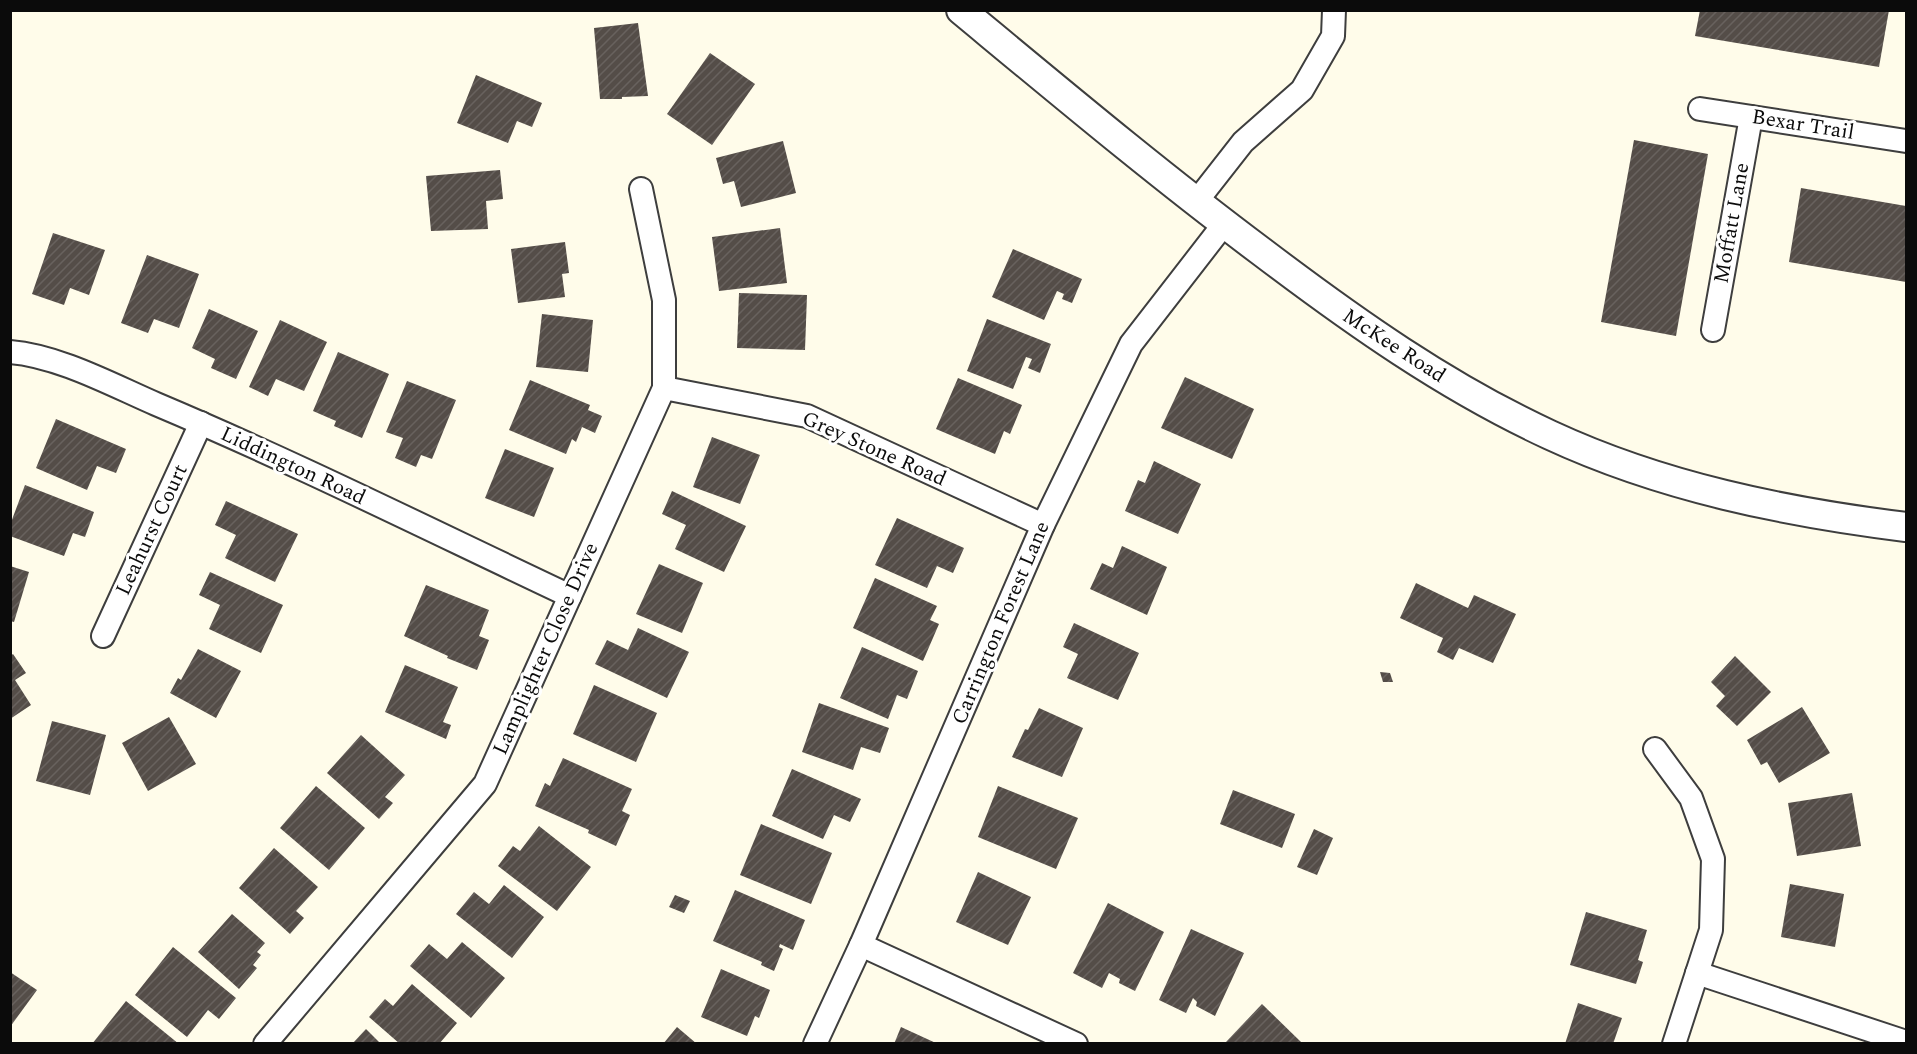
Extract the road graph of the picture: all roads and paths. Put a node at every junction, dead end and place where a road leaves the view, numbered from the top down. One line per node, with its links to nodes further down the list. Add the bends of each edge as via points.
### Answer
1 (961, 10): 7 (street, McKee Road)
2 (1334, 10): 7 (street, via 1333,36 1302,90 1243,142)
3 (1700, 109): 4 (street, Bexar Trail)
4 (1752, 117): 5 (street, Bexar Trail); 9 (street, Moffatt Lane)
5 (1906, 141)
6 (641, 189): 11 (street, Lamplighter Close Drive, via 664,300)
7 (1196, 202): 8 (street, McKee Road)
8 (1224, 224): 13 (street, Carrington Forest Lane, via 1131,344); 14 (street, McKee Road, via 1346,316 1416,362 1486,404 1550,435 1641,471 1724,495)
9 (1713, 330)
10 (10, 352): 12 (street, Liddington Road, via 63,365)
11 (664, 388): 13 (street, Grey Stone Road, via 807,416); 15 (street, Lamplighter Close Drive)
12 (201, 423): 15 (street, Liddington Road); 16 (street, Leahurst Court)
13 (1042, 525): 18 (street, Carrington Forest Lane)
14 (1906, 527)
15 (570, 596): 21 (street, Lamplighter Close Drive, via 485,784)
16 (103, 636)
17 (1654, 749): 19 (street, via 1691,798 1713,859 1711,930)
18 (861, 945): 22 (street, Carrington Forest Lane); 23 (street)
19 (1697, 973): 20 (street); 24 (street)
20 (1906, 1042)
21 (265, 1044)
22 (815, 1044)
23 (1076, 1044)
24 (1674, 1044)

